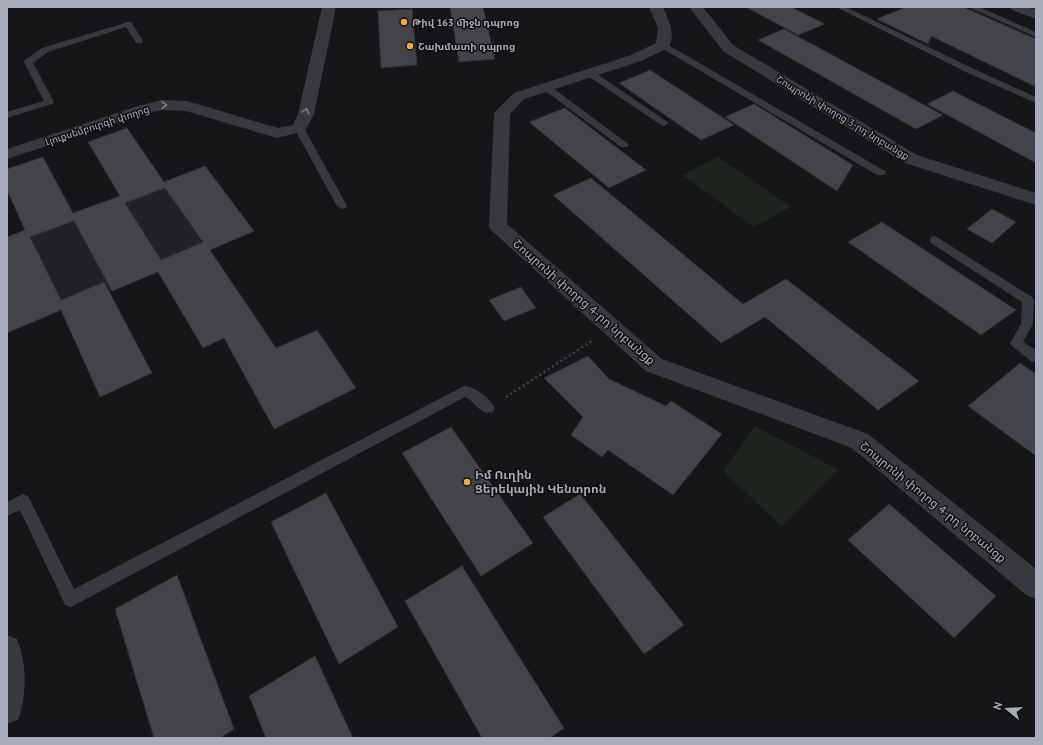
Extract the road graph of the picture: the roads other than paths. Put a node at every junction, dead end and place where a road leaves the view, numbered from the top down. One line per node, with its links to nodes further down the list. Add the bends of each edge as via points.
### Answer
1 (329, 7): 16 (street, one-way to 1, via 306,114)
2 (656, 7): 10 (street, via 665,28)
3 (696, 7): 20 (street, Շոպրոնի փողոց 3-րդ նրբանցք, via 728,48 911,159)
4 (840, 7): 13 (lane)
5 (972, 7): 8 (lane)
6 (1017, 7): 7 (street)
7 (1036, 15)
8 (1036, 35)
9 (139, 41): 14 (lane, via 128,24 45,50 28,62 48,102)
10 (663, 44): 11 (street, Շոպրոնի փողոց 4-րդ նրբանցք, via 636,58); 19 (lane)
11 (591, 74): 12 (street, Շոպրոնի փողոց 4-րդ նրբանցք); 15 (lane)
12 (547, 88): 17 (lane); 26 (street, Շոպրոնի փողոց 4-րդ նրբանցք, via 519,96 502,113 498,226 654,365 860,441)
13 (1036, 100)
14 (7, 115)
15 (664, 123)
16 (299, 128): 18 (street, Լյուքսեմբուրգի փողոց, one-way to 16, via 162,105 187,106 277,133); 21 (lane)
17 (624, 144)
18 (7, 154)
19 (881, 173)
20 (1036, 198)
21 (342, 206)
22 (935, 240): 23 (lane, via 1028,300 1027,324 1016,343)
23 (1036, 357)
24 (488, 408): 25 (lane, via 471,392 464,390 71,599 23,501)
25 (7, 509)
26 (1036, 586)
27 (7, 649): 28 (street, via 10,692)
28 (7, 709)

